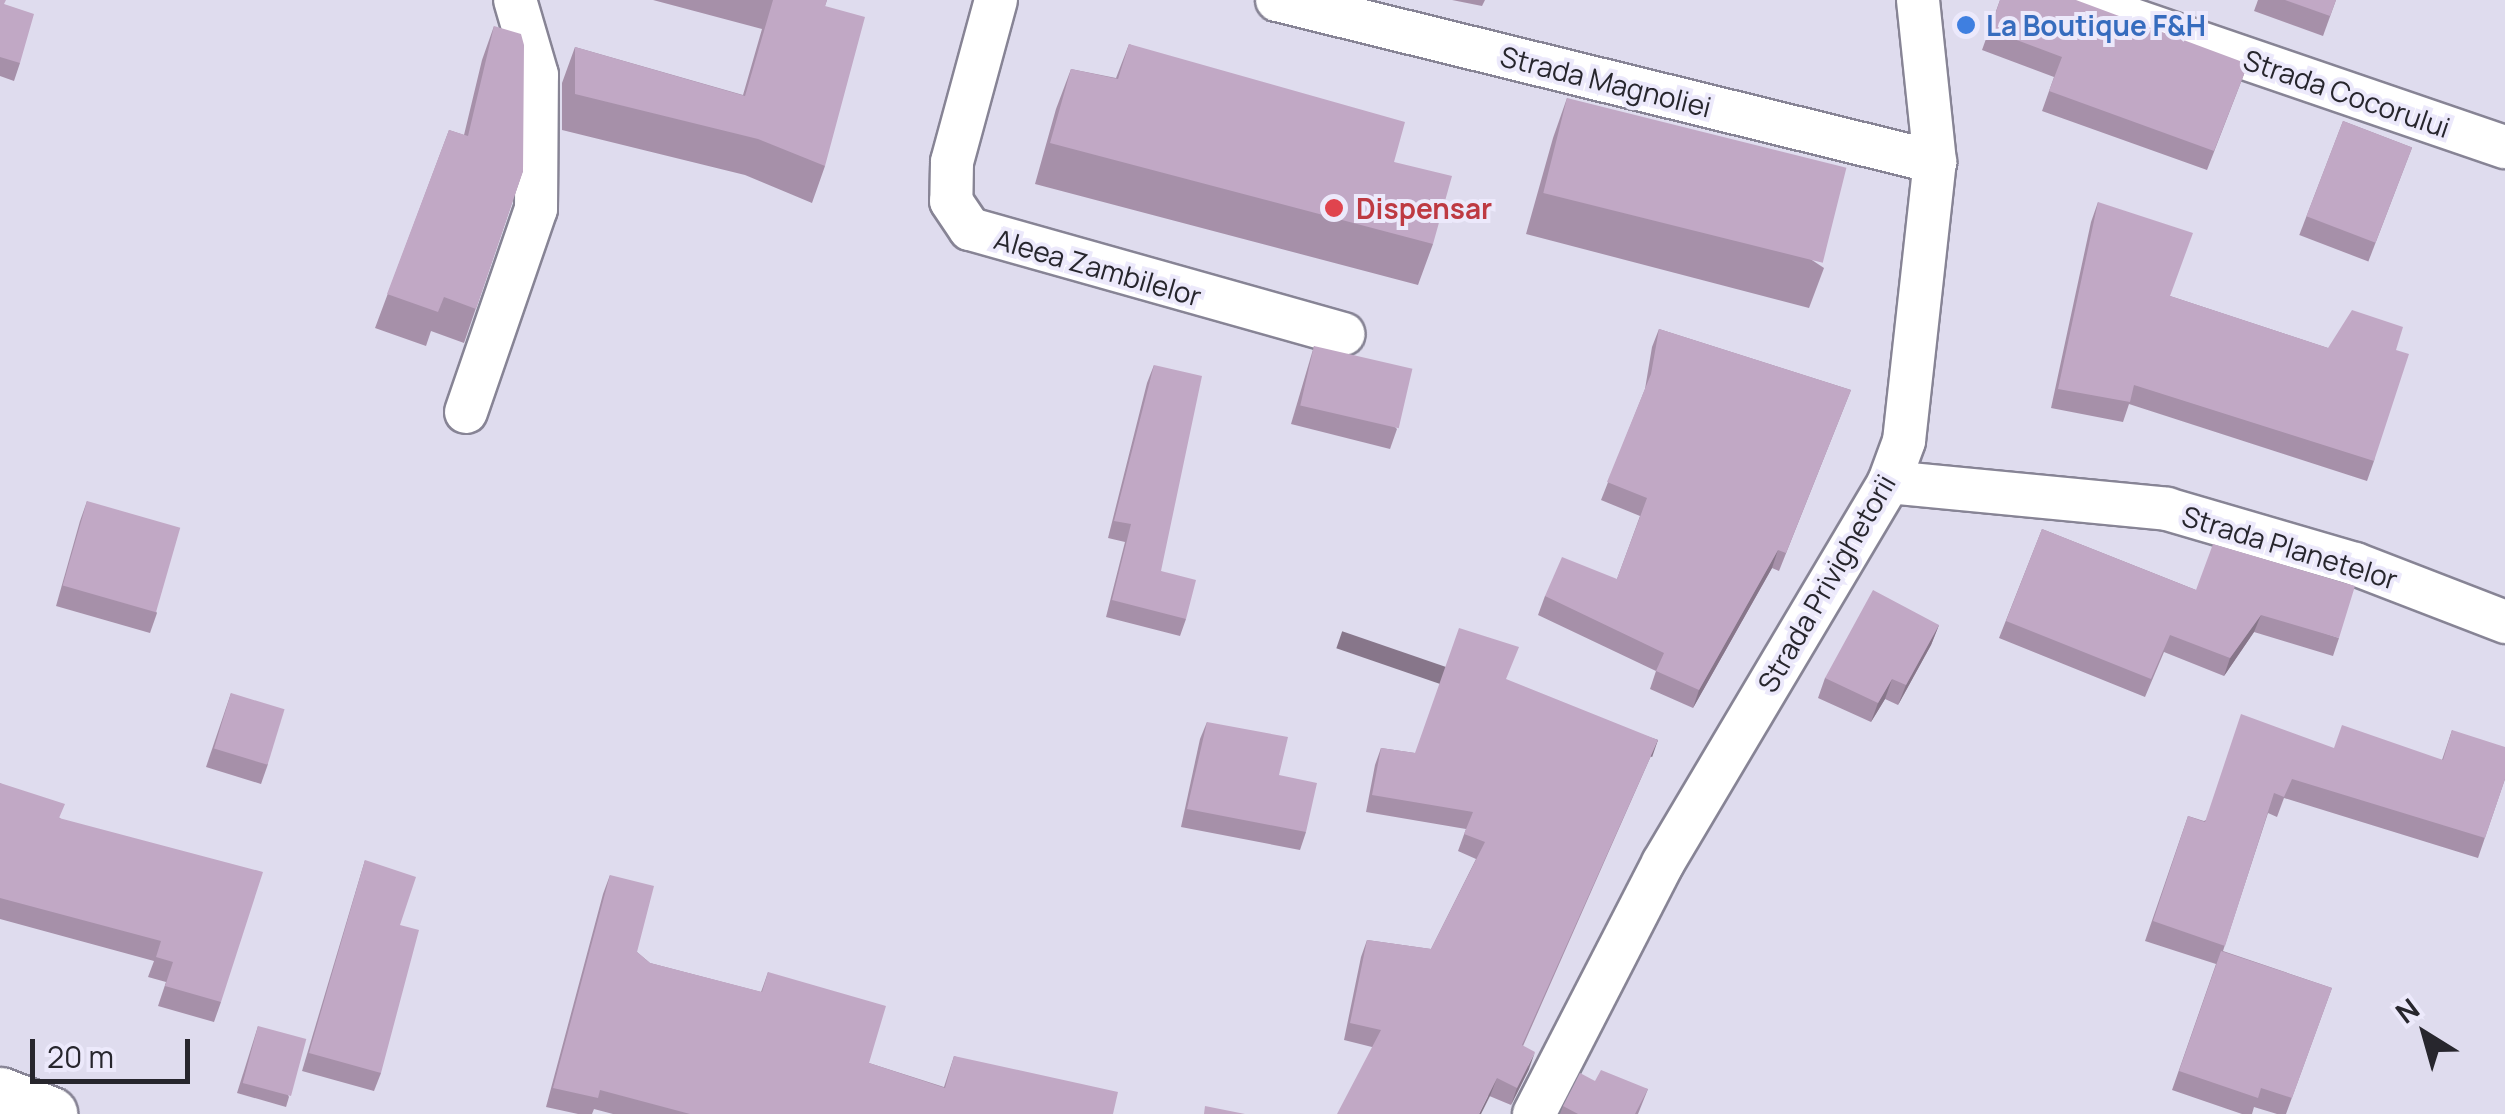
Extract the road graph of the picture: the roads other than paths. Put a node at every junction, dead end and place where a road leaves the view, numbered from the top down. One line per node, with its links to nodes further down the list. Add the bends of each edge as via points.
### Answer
1 (515, 0): 9 (street, via 537,75 536,208)
2 (996, 0): 8 (street, Aleea Zambilelor, via 952,162 952,201 970,228)
3 (1278, 0): 7 (street, Strada Magnoliei)
4 (1918, 0): 7 (street, Strada Privighetorii)
5 (2075, 0): 6 (street, Strada Cocorului)
6 (2505, 147)
7 (1935, 162): 10 (street, Strada Privighetorii, via 1913,395)
8 (1344, 334)
9 (466, 412)
10 (1888, 482): 11 (street, Strada Planetelor, via 2167,509 2320,552); 14 (street, Strada Privighetorii, via 1663,863)
11 (2505, 622)
12 (0, 1095): 13 (main road)
13 (49, 1114)
14 (1534, 1114)

